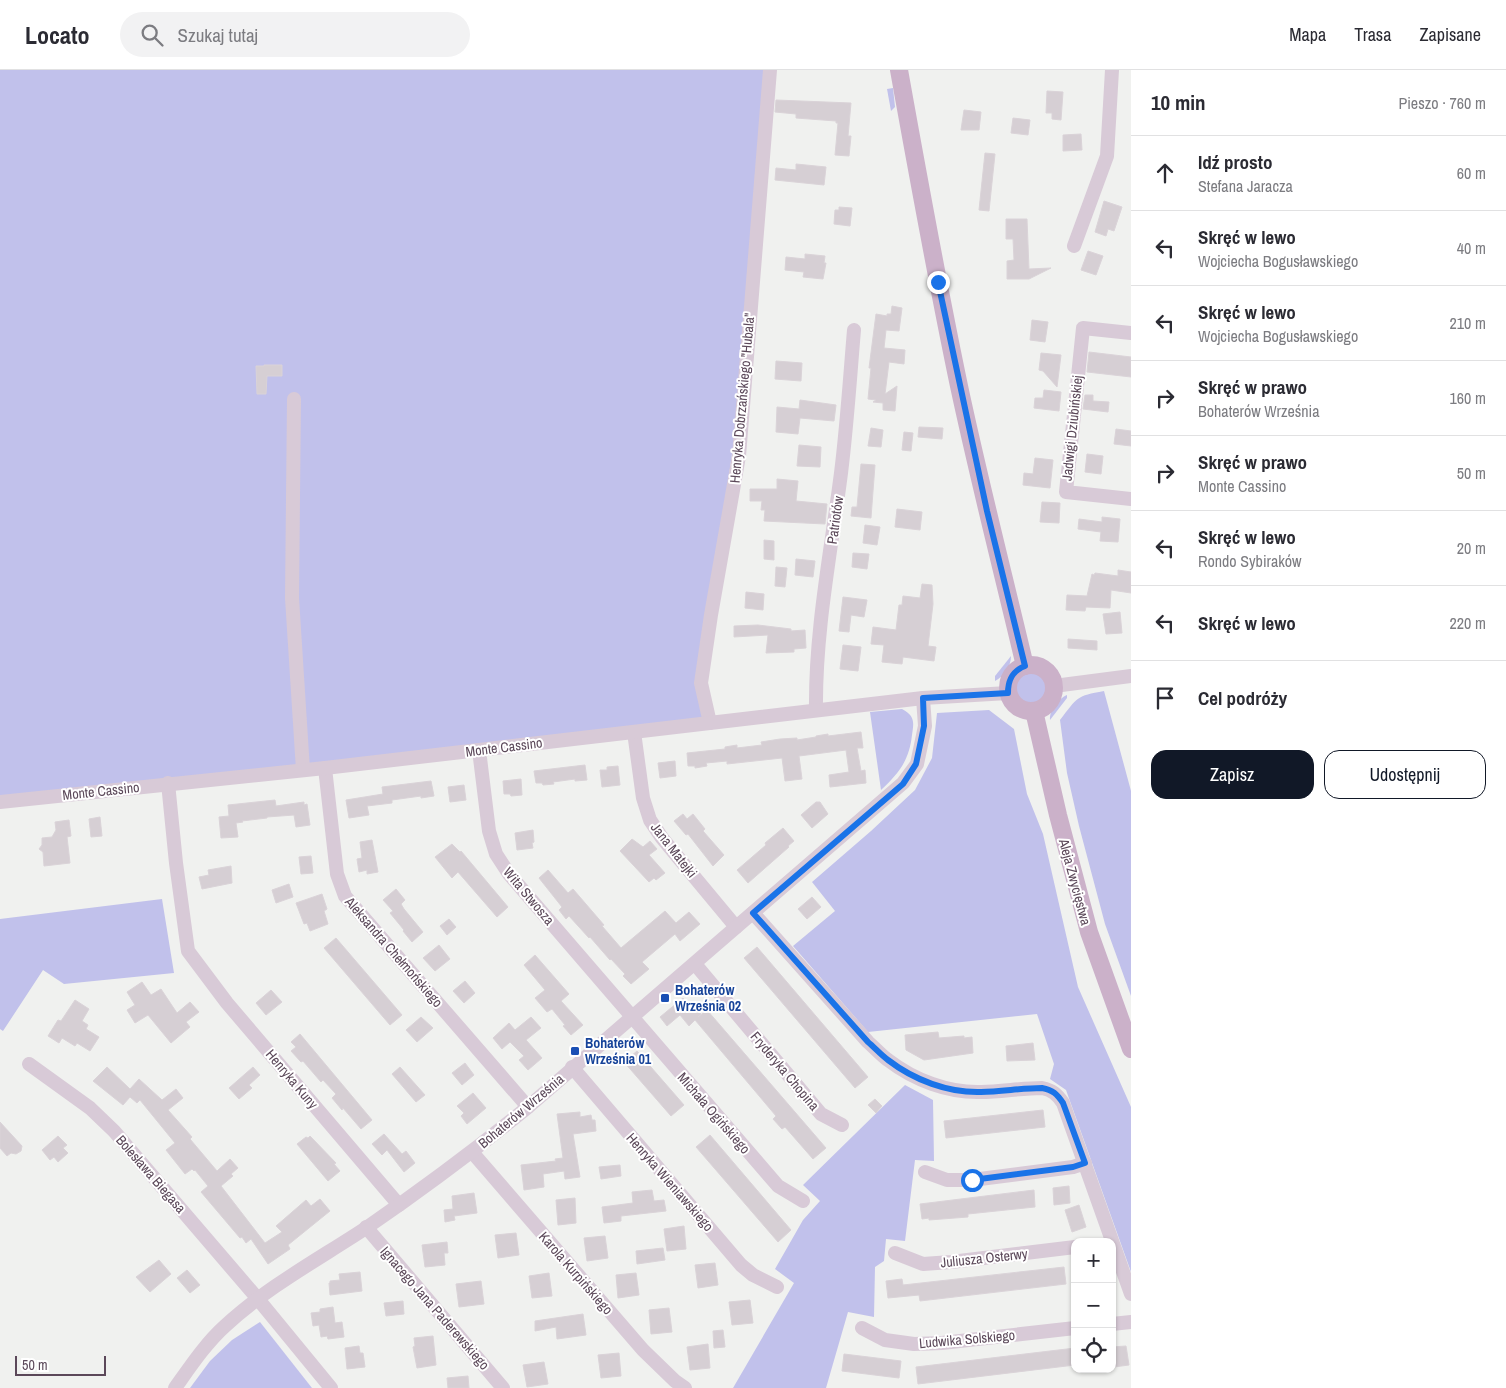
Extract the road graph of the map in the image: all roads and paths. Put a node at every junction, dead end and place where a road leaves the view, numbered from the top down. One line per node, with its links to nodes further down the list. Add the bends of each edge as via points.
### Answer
1 (770, 70): 16 (street, Henryka Dobrzańskiego "Hubala", via 739,456 701,683)
2 (899, 70): 9 (main road, via 960,388)
3 (1112, 70): 4 (street, via 1107,156)
4 (1074, 246)
5 (854, 330): 14 (street, Patriotów, via 816,678)
6 (1131, 333): 8 (street, Jadwigi Dziubińskiej, via 1083,328 1066,492)
7 (294, 399): 20 (street, via 292,598)
8 (1131, 499)
9 (1025, 666): 11 (main road, via 1045,670); 12 (main road, via 1011,676)
10 (1131, 676): 11 (street)
11 (1054, 686): 15 (main road, via 1046,705)
12 (1008, 693): 13 (street, Monte Cassino); 15 (main road, via 1014,704)
13 (923, 698): 14 (street, Monte Cassino); 23 (street, Bohaterów Września, via 924,726 916,764 903,784)
14 (816, 710): 16 (street, Monte Cassino)
15 (1034, 711): 27 (main road, Aleja Zwycięstwa, via 1083,914)
16 (710, 723): 17 (street, Monte Cassino)
17 (634, 732): 18 (street, Monte Cassino); 24 (street, Jana Matejki, via 643,798 650,820)
18 (479, 750): 19 (street, Monte Cassino); 26 (street, Wita Stwosza, via 489,831 496,854 509,874)
19 (325, 768): 20 (street, Monte Cassino); 30 (street, Aleksandra Chełmońskiego, via 337,874 345,896)
20 (303, 770): 21 (street, Monte Cassino)
21 (168, 784): 22 (street, Monte Cassino); 36 (street, Henryka Kuny, via 188,951 227,1003)
22 (0, 802)
23 (753, 913): 24 (street, Bohaterów Września); 33 (street, via 868,1042 887,1060 911,1075 957,1091 1032,1088 1051,1090 1058,1095)
24 (736, 927): 25 (street, Bohaterów Września)
25 (695, 964): 26 (street, Bohaterów Września); 31 (street, Fryderyka Chopina, via 821,1114)
26 (632, 1018): 29 (street, Bohaterów Września); 35 (street, Michała Ogińskiego, via 778,1186)
27 (1131, 1049)
28 (29, 1064): 44 (street, Bolesława Biegasa, via 90,1108 114,1131)
29 (572, 1067): 30 (street, Bohaterów Września); 42 (street, Henryka Wieniawskiego, via 741,1265)
30 (528, 1107): 32 (street, Bohaterów Września)
31 (842, 1124)
32 (472, 1152): 36 (street, Bohaterów Września); 52 (street, Karola Kurpińskiego, via 643,1350)
33 (1085, 1163): 34 (street, via 972,1180 947,1180); 38 (street)
34 (925, 1172)
35 (803, 1201)
36 (399, 1204): 37 (street, Bohaterów Września)
37 (366, 1228): 44 (street, Bohaterów Września); 51 (street, Ignacego Jana Paderewskiego)
38 (1109, 1238)
39 (1071, 1247): 40 (street, Juliusza Osterwy, via 923,1264)
40 (895, 1253)
41 (1116, 1256): 43 (street)
42 (777, 1287)
43 (1131, 1294)
44 (258, 1299): 49 (street, Bohaterów Września, via 224,1326); 50 (street, Bolesława Biegasa)
45 (1131, 1322): 46 (street)
46 (1116, 1324)
47 (862, 1328): 48 (street, Ludwika Solskiego, via 885,1340 914,1344)
48 (1071, 1328)
49 (175, 1388)
50 (331, 1388)
51 (504, 1388)
52 (686, 1388)

